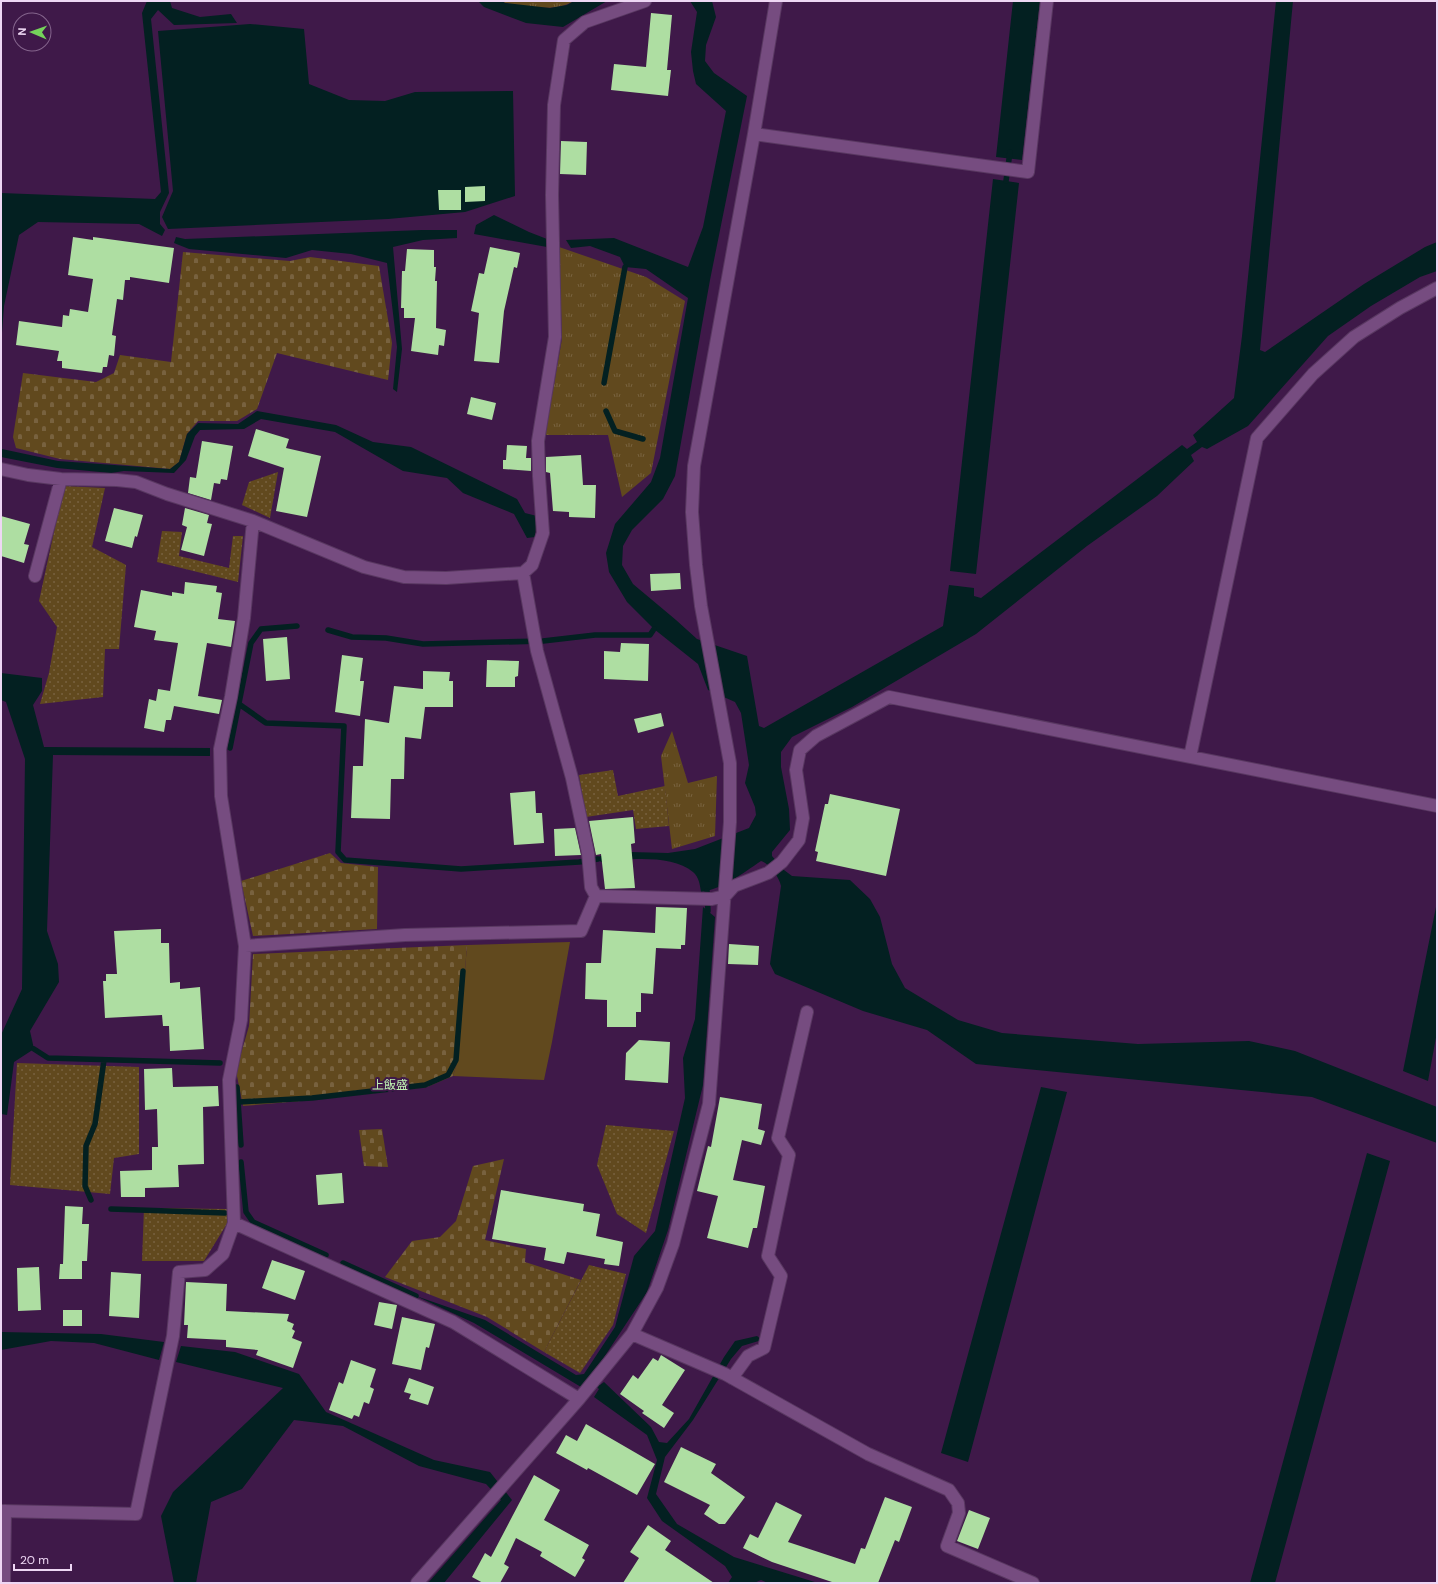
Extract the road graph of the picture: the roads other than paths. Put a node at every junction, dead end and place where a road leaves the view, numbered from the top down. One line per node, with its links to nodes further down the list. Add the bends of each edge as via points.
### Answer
1 (645, 1): 9 (street, via 585,22 564,40 554,105 552,195 555,337 538,441 543,534 532,565)
2 (776, 1): 4 (street)
3 (1046, 1): 4 (street, via 1028,172)
4 (754, 134): 14 (street, via 694,466 692,512 706,636 730,763 730,822)
5 (1437, 288): 11 (street, via 1354,337 1312,374 1257,438)
6 (1, 468): 7 (street, via 28,475)
7 (61, 479): 8 (street, via 136,482); 10 (street)
8 (253, 521): 9 (street, via 364,567 404,577 446,578); 15 (street, via 244,618 220,749 221,796)
9 (523, 573): 13 (street, via 536,641 572,778 588,853 592,887)
10 (36, 576)
11 (1190, 757): 12 (street); 14 (street, via 889,697 816,736 800,750 796,770 803,818 798,840 782,862 768,873 734,886)
12 (1437, 806)
13 (596, 896): 14 (street, via 707,899); 15 (street, via 580,931 406,935)
14 (725, 896): 18 (street, via 709,1104 673,1244 657,1288)
15 (245, 946): 17 (street, via 241,1020 229,1080)
16 (807, 1012): 19 (street, via 778,1138 789,1155 768,1256 781,1276 764,1348 748,1356)
17 (234, 1224): 20 (street, via 453,1322); 21 (street, via 223,1254 205,1270 179,1272 173,1336 136,1514)
18 (632, 1334): 19 (street); 20 (street)
19 (724, 1374): 24 (street, via 868,1454 950,1490 958,1503 959,1513 947,1546)
20 (579, 1399): 23 (street)
21 (3, 1511): 22 (street)
22 (4, 1583)
23 (417, 1583)
24 (1033, 1583)

